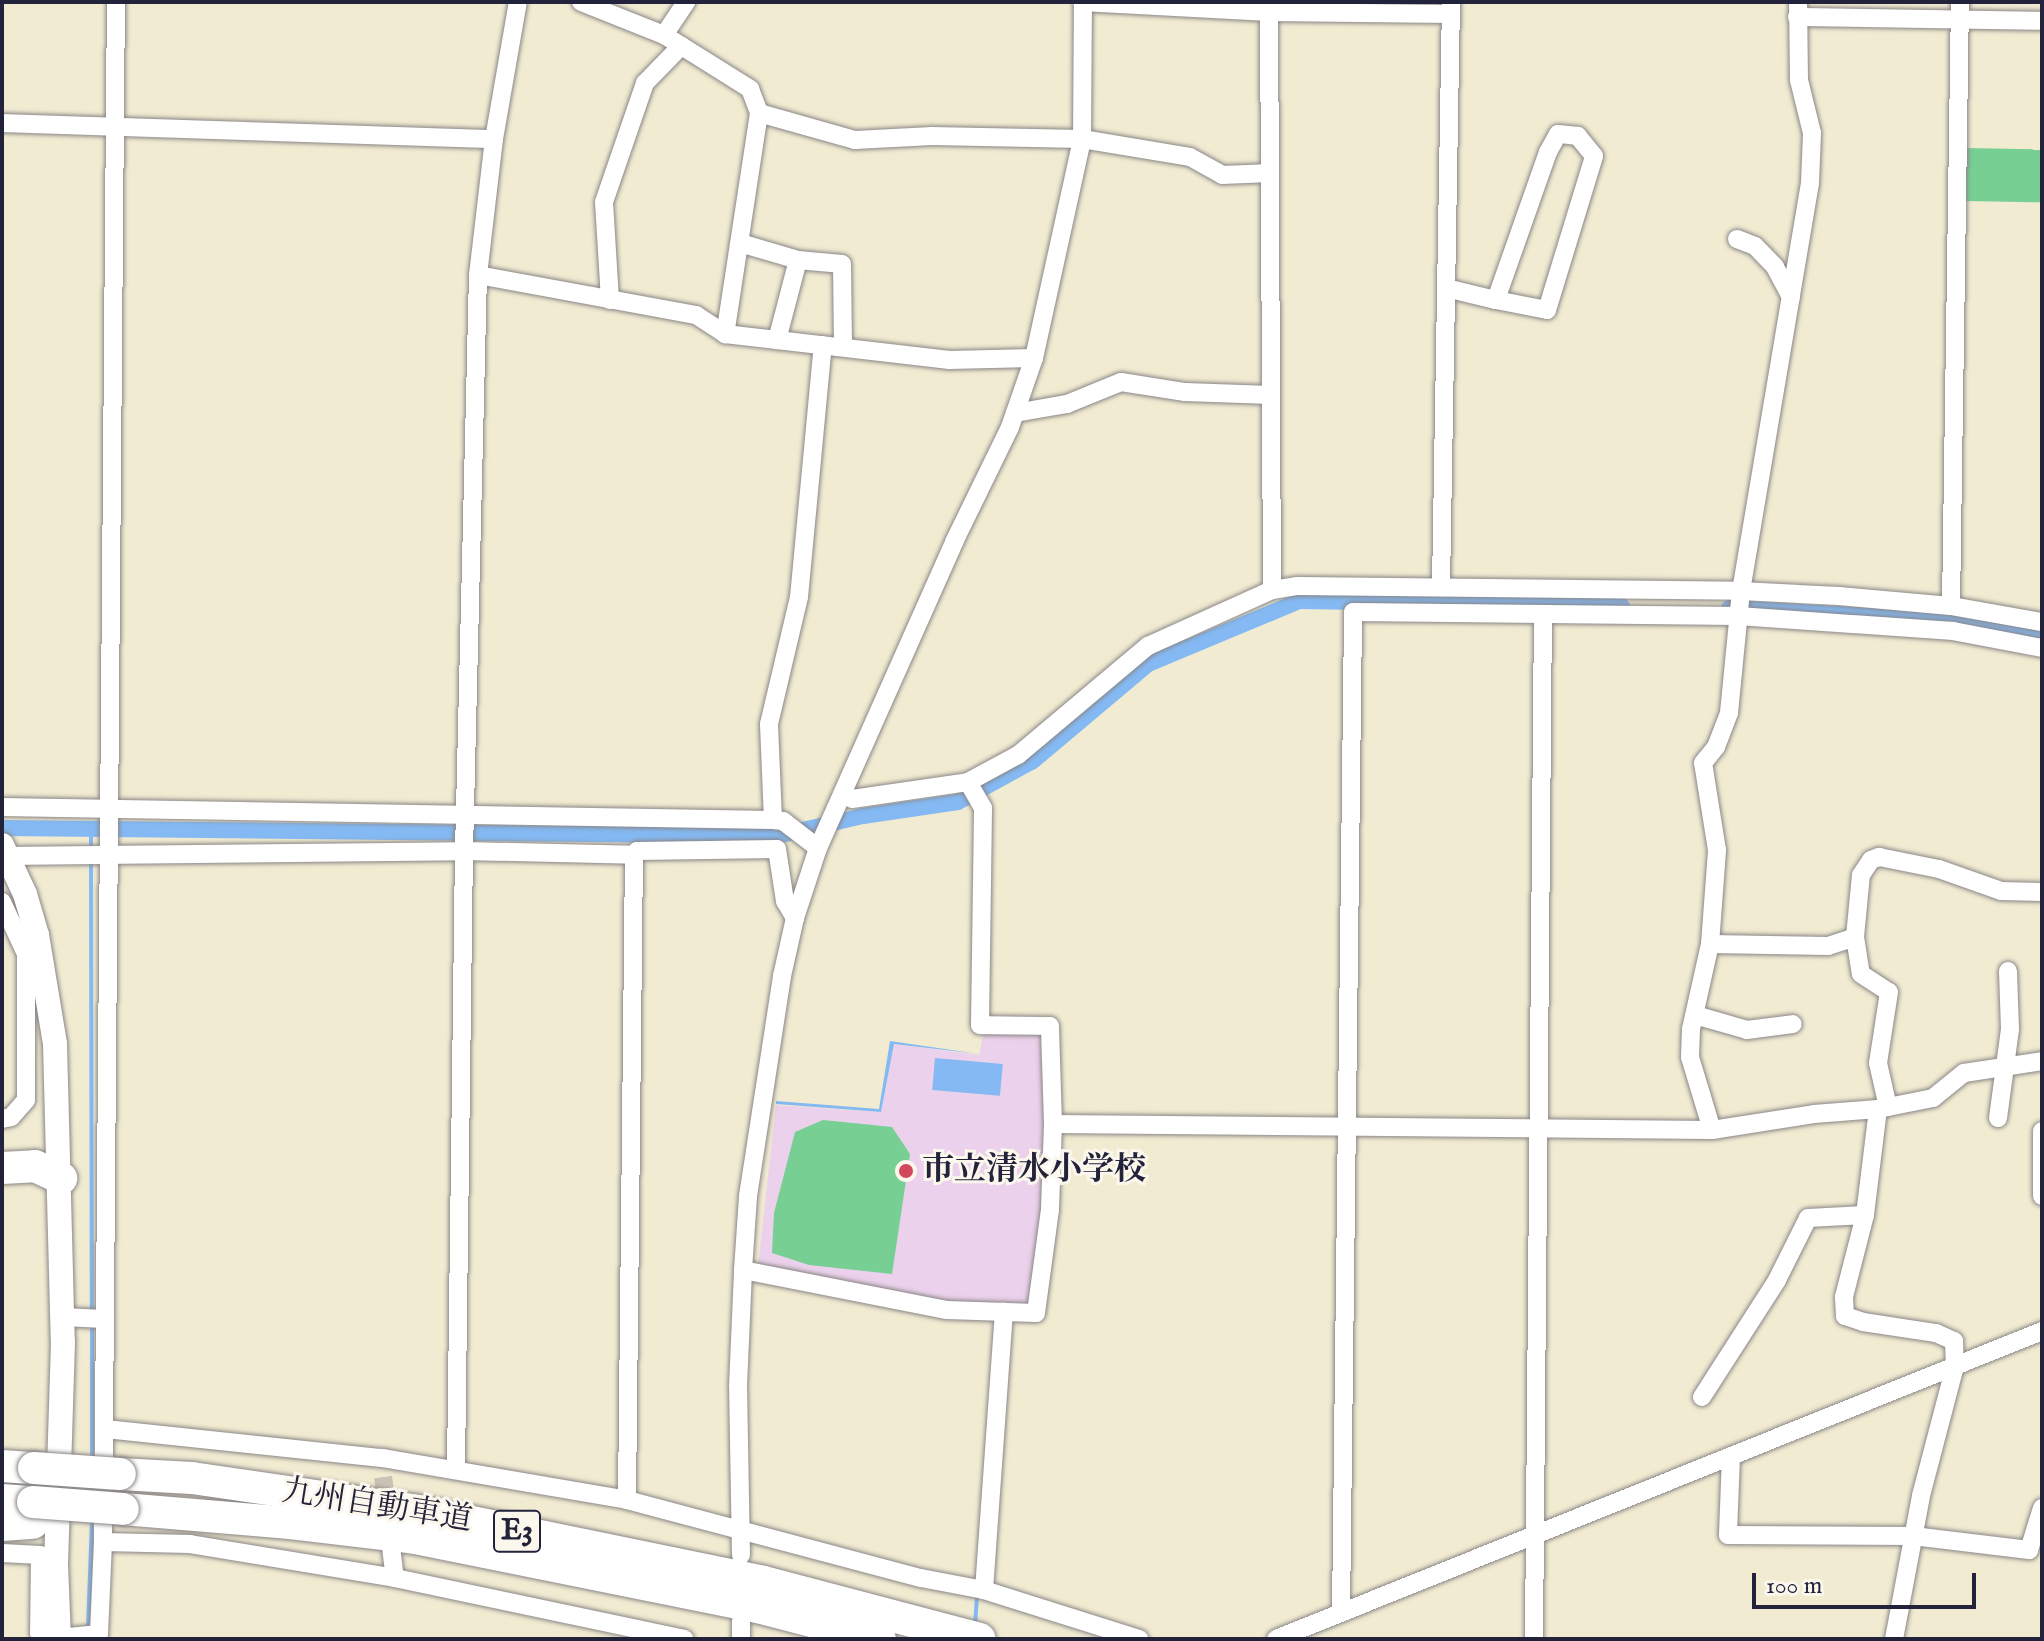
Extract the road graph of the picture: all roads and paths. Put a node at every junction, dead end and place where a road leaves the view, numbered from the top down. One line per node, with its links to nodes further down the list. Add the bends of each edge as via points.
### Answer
1 (116, 2): 15 (street)
2 (518, 2): 16 (street)
3 (581, 2): 11 (street)
4 (686, 2): 11 (street)
5 (1082, 2): 6 (street); 17 (street)
6 (1269, 7): 7 (street); 18 (street)
7 (1450, 8): 23 (street)
8 (1797, 9): 9 (street); 24 (street, via 1799,80 1812,133 1810,183)
9 (1960, 11): 10 (street); 37 (street)
10 (2042, 21)
11 (664, 35): 12 (street)
12 (681, 46): 13 (street, via 750,89); 25 (street, via 645,83 604,202)
13 (759, 113): 17 (street, via 855,140); 20 (street)
14 (2, 123): 15 (street)
15 (114, 125): 16 (street); 45 (street)
16 (494, 139): 22 (street)
17 (1082, 139): 18 (street, via 1190,157 1222,175); 31 (street)
18 (1270, 173): 32 (street)
19 (1737, 239): 24 (street, via 1755,246 1775,267)
20 (740, 243): 21 (street); 27 (street)
21 (798, 260): 28 (street); 30 (street, via 842,264)
22 (478, 275): 25 (street); 46 (street)
23 (1446, 288): 26 (street); 34 (street)
24 (1791, 297): 36 (street)
25 (610, 300): 27 (street, via 696,315)
26 (1496, 300): 26 (street, via 1547,310 1594,156 1578,136 1558,134 1548,152)
27 (725, 334): 28 (street)
28 (777, 340): 29 (street)
29 (823, 345): 30 (street); 47 (street, via 799,597 769,724)
30 (843, 347): 31 (street, via 949,360)
31 (1034, 358): 33 (street)
32 (1271, 395): 33 (street, via 1185,392 1121,382 1067,404); 35 (street)
33 (1015, 413): 48 (street)
34 (1441, 586): 35 (street); 36 (street)
35 (1272, 590): 42 (street, via 1148,646 1018,755)
36 (1741, 591): 37 (street); 39 (street)
37 (1951, 606): 40 (street)
38 (1543, 614): 39 (street); 67 (street, via 1353,612); 68 (street)
39 (1738, 616): 41 (street, via 1953,631); 57 (street, via 1729,713 1716,747 1703,763 1717,850)
40 (2042, 622)
41 (2042, 648)
42 (969, 784): 43 (street); 66 (street, via 981,804 980,1025 1050,1026)
43 (852, 799)
44 (2, 807): 45 (street)
45 (107, 811): 46 (street); 51 (street)
46 (465, 816): 47 (street); 49 (street)
47 (782, 824): 48 (street)
48 (813, 844): 55 (street)
49 (464, 851): 51 (street); 52 (street); 86 (street)
50 (4, 852): 51 (street); 72 (main road, via 37,935 52,1006)
51 (106, 853): 79 (street)
52 (634, 855): 55 (street, via 777,849 785,901); 87 (street)
53 (2042, 892): 56 (street, via 2001,891 1939,869 1879,857 1861,875)
54 (2, 902): 65 (street, via 26,954 26,1100 11,1117)
55 (795, 918): 76 (street, via 748,1196)
56 (1855, 937): 57 (street, via 1828,946); 63 (street, via 1861,974 1889,992 1878,1063)
57 (1710, 944): 59 (street)
58 (2008, 971): 62 (street, via 2011,1006)
59 (1695, 1015): 60 (street, via 1747,1030); 69 (street, via 1690,1057)
60 (1793, 1024)
61 (2042, 1061): 62 (street)
62 (2004, 1067): 63 (street, via 1964,1073 1933,1098); 64 (street)
63 (1883, 1108): 69 (street); 75 (street)
64 (1998, 1118)
65 (2, 1119)
66 (1053, 1124): 67 (street); 77 (street, via 1050,1209 1036,1313)
67 (1348, 1126): 68 (street); 99 (street)
68 (1538, 1129): 69 (street); 92 (street)
69 (1712, 1130)
70 (2042, 1131): 74 (street)
71 (2, 1168): 72 (highway, via 35,1166)
72 (61, 1178): 73 (highway, via 36,1189); 78 (main road)
73 (2, 1190)
74 (2042, 1196)
75 (1865, 1215): 81 (street, via 1844,1297 1845,1316 1954,1341); 82 (street, via 1808,1218 1777,1280)
76 (743, 1270): 77 (street, via 947,1310); 91 (street, via 738,1386)
77 (1004, 1312): 98 (street)
78 (62, 1317): 79 (street); 100 (main road)
79 (105, 1319): 83 (street)
80 (2042, 1331): 81 (street)
81 (1955, 1366): 84 (street); 93 (street)
82 (1702, 1397)
83 (105, 1429): 86 (street, via 383,1467); 90 (street)
84 (1731, 1456): 92 (street); 93 (street, via 1728,1535)
85 (2, 1466): 103 (highway, 九州自動車道 / E3, bridge, via 192,1478 418,1511 764,1582)
86 (456, 1468): 87 (street)
87 (627, 1500): 91 (street)
88 (2042, 1508): 93 (street, via 2029,1550)
89 (18, 1512): 90 (highway, 九州自動車道 / E3, bridge)
90 (116, 1525): 97 (street, via 190,1544); 100 (street, via 99,1634); 102 (highway, 九州自動車道 / E3, via 290,1523 431,1541 758,1607)
91 (741, 1531): 96 (street); 98 (street)
92 (1536, 1535): 99 (street); 106 (street)
93 (1913, 1536): 107 (street)
94 (391, 1547): 97 (street)
95 (2, 1553): 100 (street, via 40,1555 39,1633)
96 (741, 1555)
97 (395, 1578): 101 (street)
98 (984, 1590): 104 (street)
99 (1341, 1613): 105 (street)
100 (59, 1639)
101 (685, 1639)
102 (880, 1639)
103 (980, 1639)
104 (1139, 1639)
105 (1276, 1639)
106 (1534, 1639)
107 (1894, 1639)

